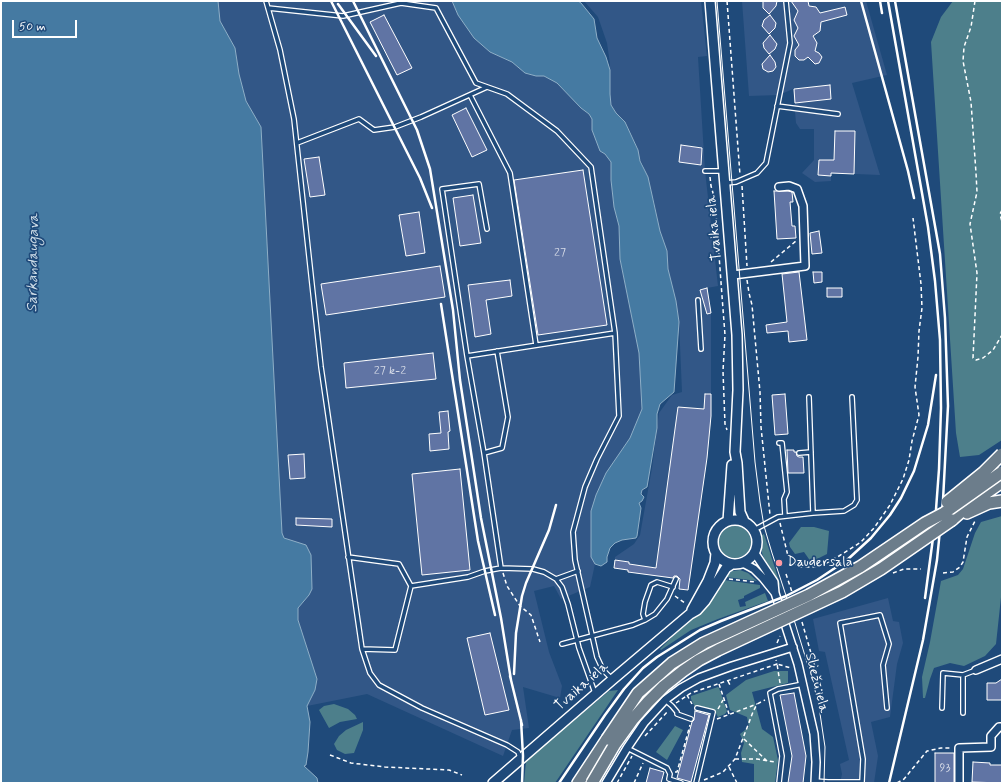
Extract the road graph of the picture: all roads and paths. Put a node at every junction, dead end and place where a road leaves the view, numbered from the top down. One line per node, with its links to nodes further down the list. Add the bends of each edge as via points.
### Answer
1 (266, 1): 6 (lane)
2 (710, 1): 13 (street, Tvaika iela)
3 (727, 1): 14 (path)
4 (786, 1): 9 (lane, via 790,44)
5 (974, 1): 27 (path, via 963,60 972,102 976,173 976,192 970,224 977,273 973,358 983,358 993,350)
6 (268, 8): 7 (lane, via 343,16 401,3 436,8 476,83); 11 (lane, via 280,50)
7 (487, 87): 8 (lane); 26 (lane, via 507,94 557,131 591,167)
8 (470, 95): 11 (lane, via 395,127 374,130 359,119); 28 (lane, via 510,172)
9 (777, 106): 10 (lane); 14 (lane, via 766,163 757,173)
10 (838, 114)
11 (297, 143): 56 (lane, via 321,367)
12 (708, 171): 13 (lane); 34 (path, via 714,200 722,296)
13 (724, 171): 15 (street, Tvaika iela)
14 (741, 180): 15 (lane); 23 (path)
15 (725, 183): 24 (street, Tvaika iela)
16 (779, 187): 21 (street, via 789,186 798,189 803,206)
17 (1002, 210): 19 (path)
18 (913, 218): 46 (path, via 922,308 915,387 919,415 903,479 890,505 874,528 861,542 825,564 801,567 793,563 788,556)
19 (1002, 222)
20 (486, 229): 31 (lane, via 479,184 442,189)
21 (804, 236): 22 (path); 22 (street, via 805,266)
22 (759, 272): 23 (street)
23 (747, 274): 24 (street); 51 (path)
24 (733, 275): 36 (street, Tvaika iela, via 738,362)
25 (698, 300): 29 (lane)
26 (616, 332): 28 (lane); 60 (lane, via 619,416 585,487 577,515 573,532)
27 (1002, 335)
28 (536, 345): 30 (lane)
29 (701, 349)
30 (497, 351): 31 (lane); 38 (lane, via 508,417 502,448)
31 (467, 356): 38 (lane)
32 (809, 397): 37 (lane)
33 (852, 398): 44 (lane, via 857,500 844,511)
34 (727, 431)
35 (779, 443): 45 (lane, via 782,443 787,492 784,499)
36 (735, 452): 49 (street, Tvaika iela, via 732,461); 50 (street, Tvaika iela, via 740,512)
37 (811, 452): 39 (lane); 44 (lane)
38 (484, 453): 59 (lane)
39 (799, 453)
40 (1002, 454): 52 (main road, bridge)
41 (1002, 472): 52 (main road, bridge, via 944,513)
42 (1002, 482): 48 (main road)
43 (1002, 501): 48 (main road, via 979,507)
44 (814, 513): 45 (lane)
45 (785, 516): 46 (lane)
46 (778, 517): 51 (lane)
47 (978, 517): 61 (path, via 970,528 960,567 953,572)
48 (952, 520): 124 (main road, bridge, via 881,569 842,592 718,650 683,671 664,686 633,719)
49 (728, 521): 50 (street); 55 (street, Tvaika iela, via 715,531 713,545)
50 (744, 521): 53 (street)
51 (771, 521): 53 (lane)
52 (925, 523): 123 (main road, bridge, via 835,582 704,643 672,663 638,693)
53 (754, 530): 54 (street, via 757,546)
54 (754, 552): 57 (street); 69 (street, Sliežu iela, via 770,574)
55 (716, 553): 58 (street, via 725,562); 72 (street, Tvaika iela, via 708,581)
56 (348, 557): 67 (lane, via 399,564); 80 (lane)
57 (743, 562): 58 (street); 69 (street, Sliežu iela, via 754,569)
58 (732, 564): 63 (street, Tvaika iela)
59 (501, 568): 64 (lane, via 533,569); 67 (lane, via 468,577); 77 (path, via 507,586 520,606 531,615)
60 (578, 571): 64 (lane); 75 (lane)
61 (943, 573)
62 (786, 574): 70 (path)
63 (720, 576): 66 (path); 72 (street, Tvaika iela, via 697,610)
64 (556, 579): 76 (lane, via 567,601)
65 (676, 579): 68 (lane)
66 (760, 582)
67 (411, 586): 80 (lane, via 395,650)
68 (673, 587): 73 (lane, via 661,608); 73 (lane, via 657,582 651,585 645,602)
69 (775, 593): 79 (street, Sliežu iela)
70 (792, 593)
71 (674, 595): 72 (path)
72 (689, 610): 87 (street, Tvaika iela)
73 (645, 620): 75 (lane)
74 (801, 620): 93 (path)
75 (593, 635): 76 (lane); 87 (lane, via 601,666)
76 (577, 640): 78 (lane); 94 (lane)
77 (540, 642)
78 (562, 644)
79 (793, 647): 90 (street, Sliežu iela); 97 (street, via 699,678)
80 (362, 649): 113 (lane, via 370,673 379,685 422,708 507,745 518,752)
81 (1002, 659): 83 (street)
82 (777, 664): 92 (path)
83 (976, 670): 85 (lane)
84 (733, 674): 86 (path)
85 (963, 675): 101 (lane, via 943,673); 103 (lane)
86 (734, 679)
87 (612, 680): 94 (street, Tvaika iela)
88 (728, 681): 91 (path)
89 (719, 684): 96 (path)
90 (803, 684): 92 (lane); 121 (street, Sliežu iela, via 816,747)
91 (730, 685)
92 (781, 688): 95 (lane, via 770,693)
93 (822, 691)
94 (596, 694): 113 (street, Tvaika iela)
95 (770, 697): 98 (path); 116 (lane, via 782,756)
96 (724, 699): 102 (path); 104 (path)
97 (665, 700): 106 (lane, via 677,714); 109 (street, via 644,723)
98 (757, 704): 104 (path); 108 (path)
99 (698, 708): 102 (lane)
100 (887, 708): 121 (lane, via 883,665 889,644 880,615 840,623 863,758 862,782)
101 (942, 708)
102 (713, 712): 105 (lane)
103 (963, 713)
104 (729, 714): 105 (path, via 717,719)
105 (712, 718): 128 (lane)
106 (691, 719): 118 (path, via 677,772)
107 (1002, 726): 110 (street, via 991,736 991,747)
108 (744, 739): 114 (path); 115 (path)
109 (627, 748): 112 (lane); 125 (street)
110 (959, 748): 131 (path, via 927,751 904,779); 132 (street)
111 (330, 756): 119 (path, via 351,763 449,770)
112 (646, 758): 118 (lane, via 667,768); 126 (path)
113 (520, 759): 122 (street, Tvaika iela)
114 (735, 759): 115 (path); 117 (path)
115 (767, 761): 116 (path)
116 (781, 763): 130 (lane)
117 (729, 767): 128 (path, via 718,775); 129 (path)
118 (670, 774): 120 (lane)
119 (462, 775)
120 (668, 781): 127 (lane)
121 (815, 782)
122 (493, 783)
123 (578, 783)
124 (592, 783)
125 (606, 783)
126 (634, 783)
127 (681, 783)
128 (696, 783)
129 (737, 783)
130 (779, 783)
131 (897, 783)
132 (959, 783)

